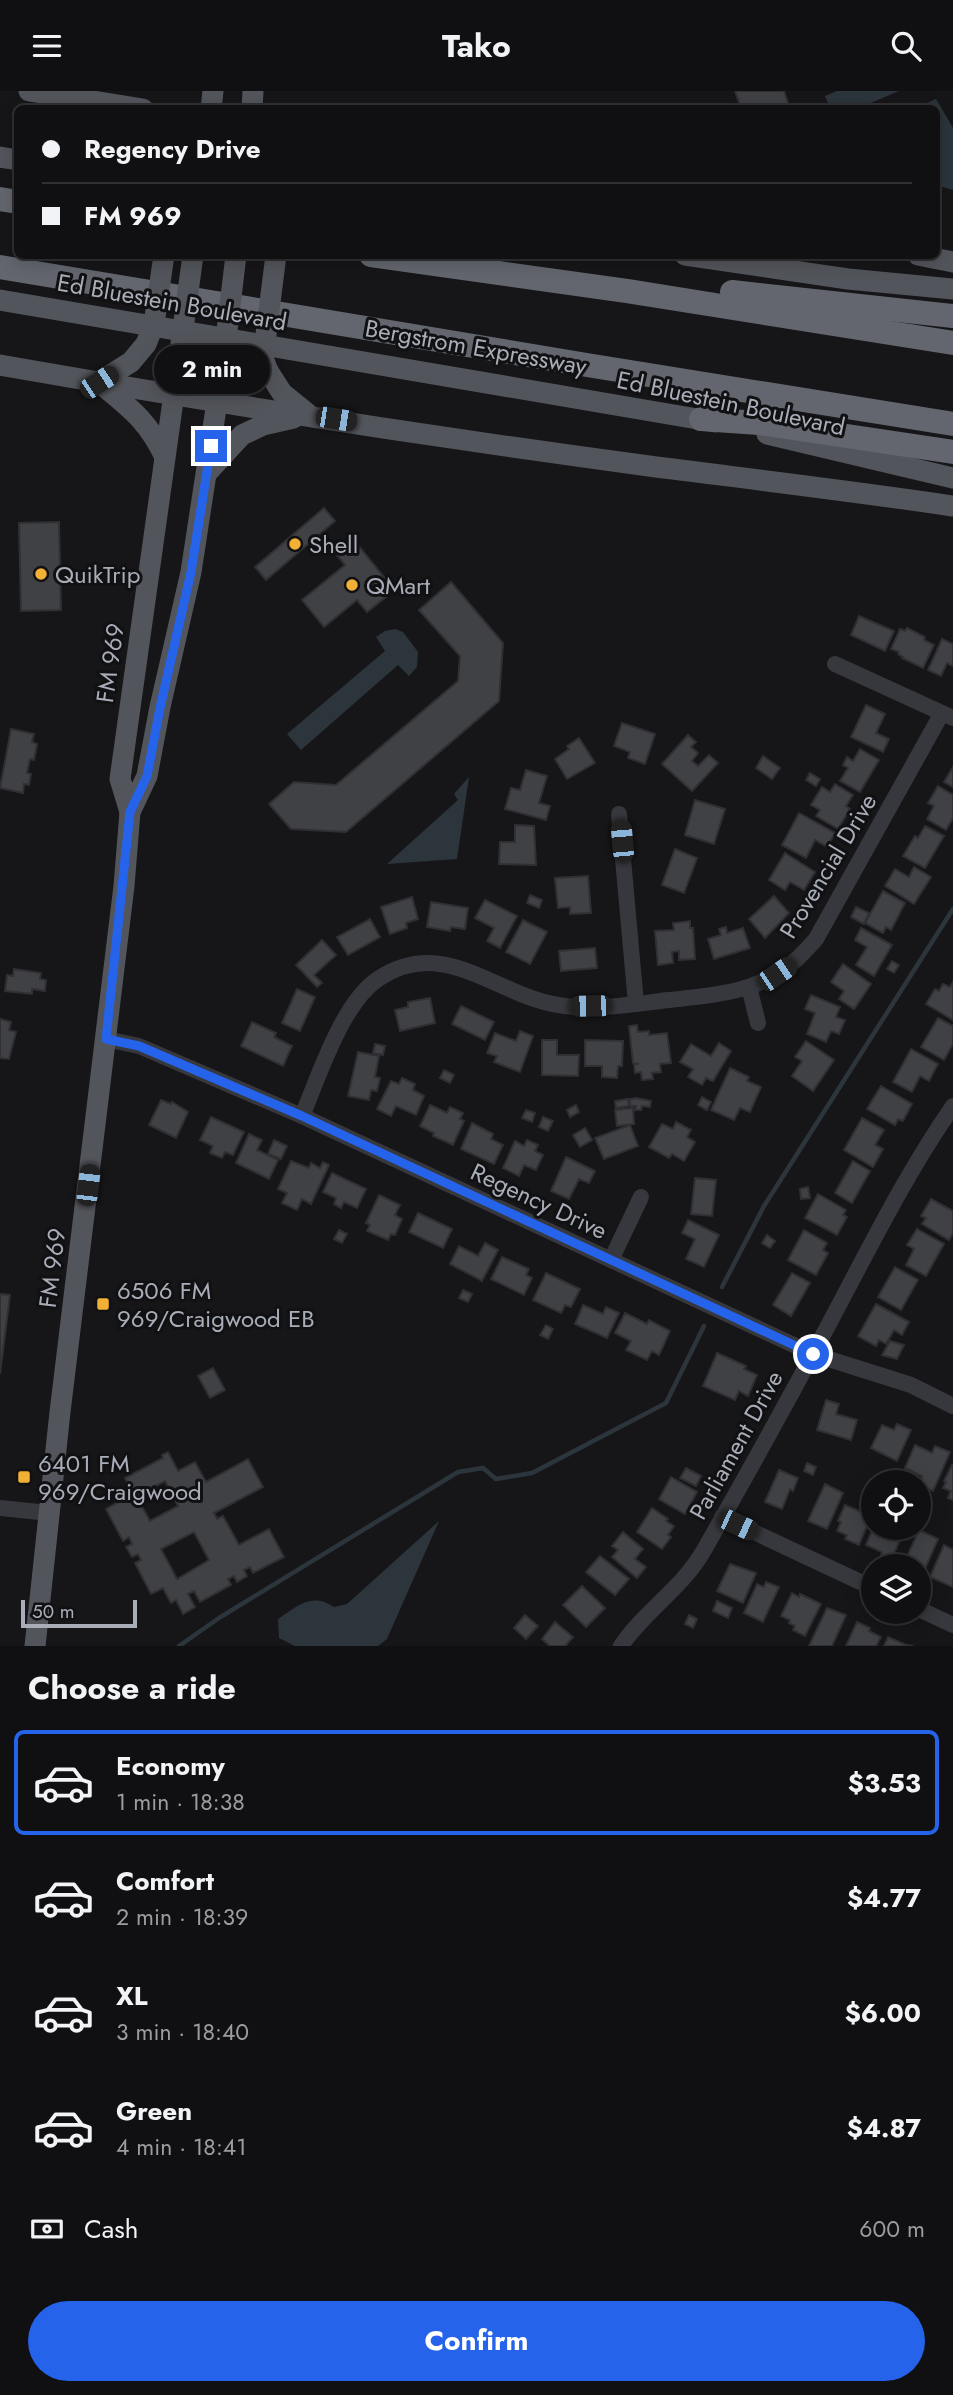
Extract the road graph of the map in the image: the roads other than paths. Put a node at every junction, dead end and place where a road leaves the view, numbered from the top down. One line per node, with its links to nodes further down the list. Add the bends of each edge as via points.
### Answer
1 (29, 91): 2 (main road)
2 (116, 105)
3 (163, 259): 18 (main road, bridge, via 151,335 131,362)
4 (192, 259): 19 (main road, FM 969, bridge)
5 (236, 259): 20 (main road, FM 969, bridge)
6 (275, 259): 21 (main road, bridge, via 263,358 282,393)
7 (399, 259): 13 (highway)
8 (712, 259): 12 (main road)
9 (936, 259): 10 (main road)
10 (953, 263)
11 (0, 267): 23 (highway, Bergstrom Expressway)
12 (953, 289)
13 (627, 291): 15 (highway, via 689,286); 16 (highway)
14 (0, 300): 22 (main road, Ed Bluestein Boulevard)
15 (953, 316)
16 (953, 343)
17 (0, 365): 18 (main road)
18 (99, 382): 19 (main road); 25 (main road, via 142,418)
19 (174, 395): 20 (main road); 25 (main road, FM 969 / FM 969)
20 (218, 402): 21 (main road); 26 (main road, FM 969 / FM 969)
21 (310, 415): 26 (main road, via 263,425 242,435); 28 (main road)
22 (701, 419): 24 (highway, via 759,423); 27 (main road, Ed Bluestein Boulevard)
23 (953, 424)
24 (953, 452)
25 (165, 457): 30 (main road, FM 969 / FM 969)
26 (207, 473): 32 (main road, FM 969 / FM 969, via 191,572)
27 (953, 478)
28 (953, 506)
29 (835, 664): 31 (street)
30 (133, 685): 32 (main road, via 145,701 142,726); 33 (main road, FM 969 / FM 969, via 120,779)
31 (948, 716): 35 (street, Provencial Drive, via 816,939 797,961)
32 (154, 738): 33 (main road, FM 969 / FM 969, via 147,776)
33 (130, 812): 38 (main road, FM 969 / FM 969)
34 (620, 814): 36 (street)
35 (749, 987): 36 (street, Provencial Drive); 37 (street)
36 (636, 1004): 40 (street, Provencial Drive, via 558,1005 448,964 398,968 377,979 346,1015)
37 (758, 1023)
38 (106, 1039): 40 (street, Regency Drive, via 139,1046); 46 (main road, FM 969 / FM 969)
39 (953, 1106): 43 (street, Parliament Drive, via 906,1177)
40 (302, 1116): 42 (street, Regency Drive)
41 (641, 1197): 42 (street)
42 (611, 1260): 43 (street, Regency Drive)
43 (813, 1354): 44 (street, Regency Drive, via 911,1385); 47 (street, Parliament Drive)
44 (953, 1406)
45 (0, 1508): 46 (street)
46 (49, 1513): 51 (main road, FM 969 / FM 969)
47 (722, 1517): 48 (street); 52 (street, Parliament Drive, via 690,1572)
48 (861, 1582)
49 (931, 1615): 50 (street)
50 (953, 1625)
51 (35, 1646)
52 (621, 1646)

